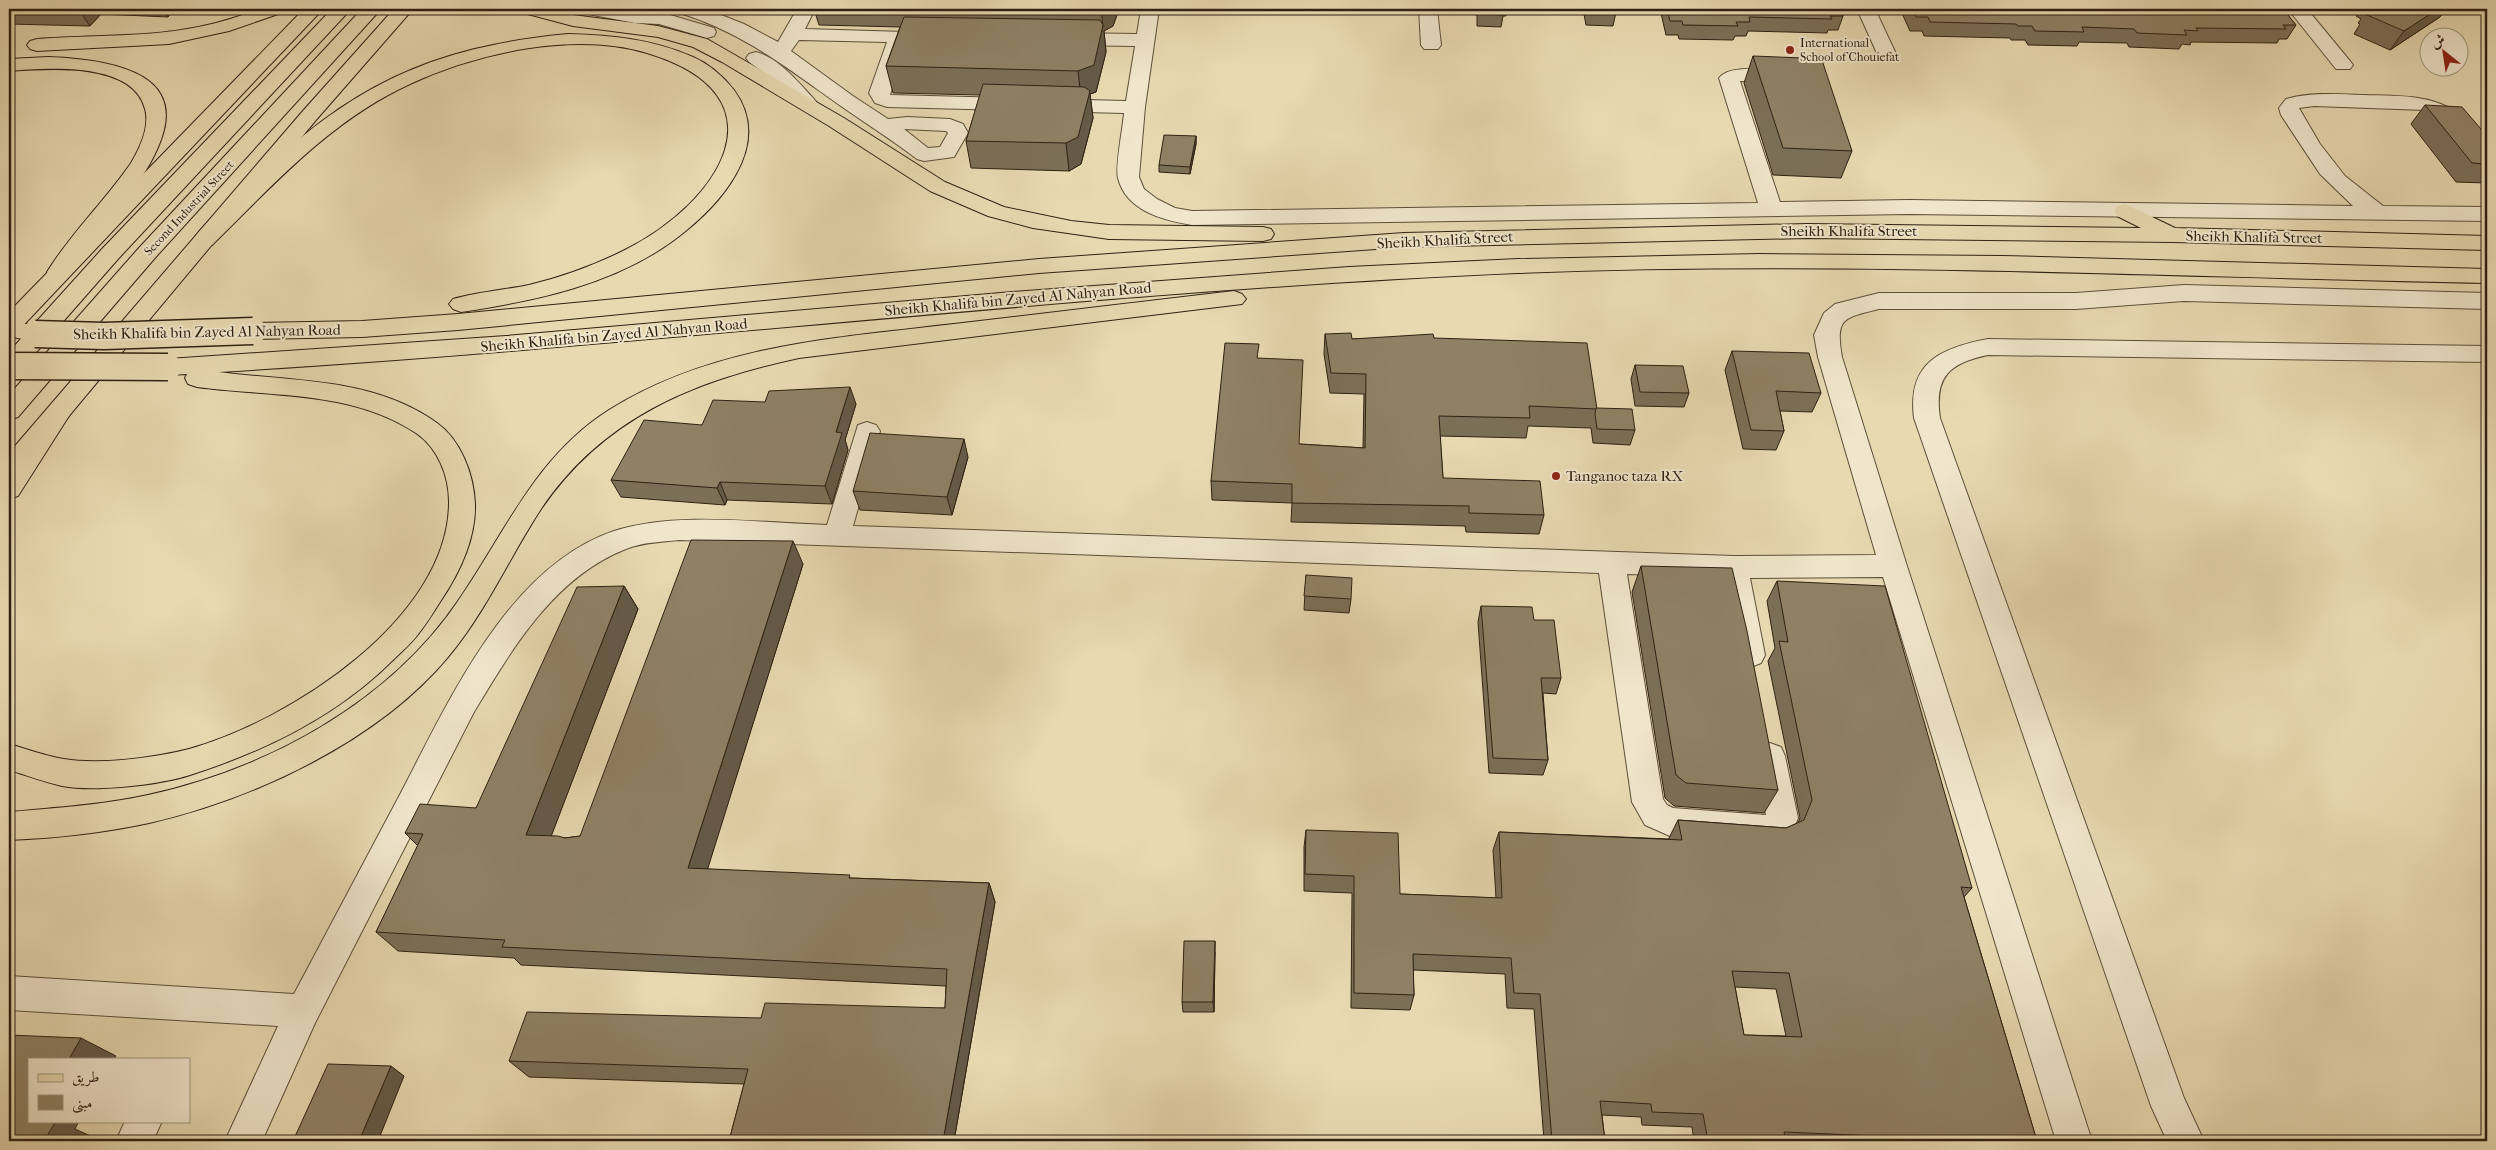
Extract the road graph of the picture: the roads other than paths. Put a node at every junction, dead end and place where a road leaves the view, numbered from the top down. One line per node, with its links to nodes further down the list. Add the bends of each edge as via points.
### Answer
1 (274, 9): 22 (main road, via 233,24 167,39)
2 (314, 9): 41 (main road)
3 (342, 9): 51 (main road, Second Industrial Street, via 110,254)
4 (372, 9): 54 (main road, Second Industrial Street, via 146,254)
5 (404, 9): 37 (main road)
6 (531, 9): 28 (main road, via 580,22 662,32 698,42)
7 (593, 9): 15 (street)
8 (643, 9): 15 (street)
9 (686, 9): 23 (street, via 745,31)
10 (806, 9): 16 (street)
11 (1150, 9): 20 (street)
12 (1428, 9): 21 (street)
13 (1866, 9): 24 (street)
14 (2297, 9): 26 (street)
15 (660, 18): 28 (street, via 710,33 750,54 784,78)
16 (792, 34): 17 (street); 23 (street)
17 (898, 36): 18 (street); 29 (street, via 879,93 887,101)
18 (948, 37)
19 (1046, 39): 20 (street)
20 (1144, 40): 29 (street)
21 (1431, 46)
22 (9, 48)
23 (782, 53): 30 (street)
24 (1887, 56)
25 (9, 65): 41 (main road, via 48,62 108,69 142,85 152,99 157,115 149,147 140,166)
26 (2343, 65)
27 (1794, 77): 32 (street, via 1734,75 1729,78)
28 (807, 103): 38 (main road, via 929,182 997,212 1036,222 1124,232 1313,234)
29 (1135, 107): 32 (street, via 1128,177 1135,192 1148,204 1169,214 1192,218)
30 (885, 126)
31 (2487, 158): 34 (street, via 2450,114 2430,105 2324,100 2293,103 2289,108 2291,115 2334,179 2352,196)
32 (1771, 209): 33 (street, via 1910,207)
33 (2125, 211): 34 (street); 36 (main road)
34 (2377, 212): 35 (street)
35 (2487, 214)
36 (2173, 235): 38 (main road, Sheikh Khalifa Street, via 1807,231); 39 (main road, Sheikh Khalifa Street)
37 (204, 240): 47 (main road, via 345,112 397,82 456,60 523,45 559,41 625,43 677,56 699,67 728,95 740,132 735,154 724,177 684,223 651,246 562,283 484,302); 53 (main road)
38 (1404, 240): 40 (main road, Sheikh Khalifa Street)
39 (2487, 243)
40 (1212, 255): 47 (main road, Sheikh Khalifa bin Zayed Al Nahyan Road, via 1039,266 458,322 362,329)
41 (58, 272): 46 (main road)
42 (1388, 272): 43 (main road, Sheikh Khalifa Street, via 1636,262 1805,261); 44 (main road, Sheikh Khalifa Street); 67 (main road, via 1370,282 1347,287 799,350 754,358 684,381 651,395 617,416 555,471 533,500 490,577 446,639 417,670 344,726 256,775 170,804 89,819)
43 (2487, 276)
44 (1219, 282): 52 (main road, Sheikh Khalifa bin Zayed Al Nahyan Road, via 465,348)
45 (2487, 301): 62 (street, via 2184,293 2076,302 1879,301 1843,310 1832,319 1826,335 1830,357)
46 (9, 327): 49 (main road)
47 (253, 331): 49 (main road, Sheikh Khalifa bin Zayed Al Nahyan Road, bridge, via 104,336)
48 (9, 334): 49 (main road, Sheikh Khalifa bin Zayed Al Nahyan Road)
49 (35, 334)
50 (2487, 354): 74 (street, via 1988,347 1945,361 1928,380 1924,398 1927,418 2169,1106)
51 (9, 366): 52 (main road, Sheikh Khalifa bin Zayed Al Nahyan Road, bridge)
52 (168, 367): 66 (main road, via 189,376 212,380 312,388 359,396 404,414 428,429 446,448 457,470 462,494 462,519 448,564 433,592 406,628 354,677 292,720 244,744 199,760 136,773 97,775 53,770)
53 (62, 408): 56 (main road); 57 (main road)
54 (9, 411)
55 (867, 431): 59 (street)
56 (9, 470)
57 (9, 489)
58 (695, 530): 59 (street); 60 (street); 69 (street, via 648,533 617,541 560,574 533,602 489,661 464,703)
59 (837, 535): 61 (street)
60 (685, 558)
61 (1610, 562): 63 (street); 65 (street, via 1648,802 1656,815 1670,822 1769,831 1778,827 1782,818)
62 (1893, 566): 63 (street); 73 (street)
63 (1734, 567): 64 (street)
64 (1756, 681)
65 (1765, 730)
66 (9, 758)
67 (9, 826)
68 (9, 993): 69 (street)
69 (304, 1012): 72 (street)
70 (144, 1122): 71 (street)
71 (134, 1141)
72 (243, 1141)
73 (2074, 1141)
74 (2186, 1141)

